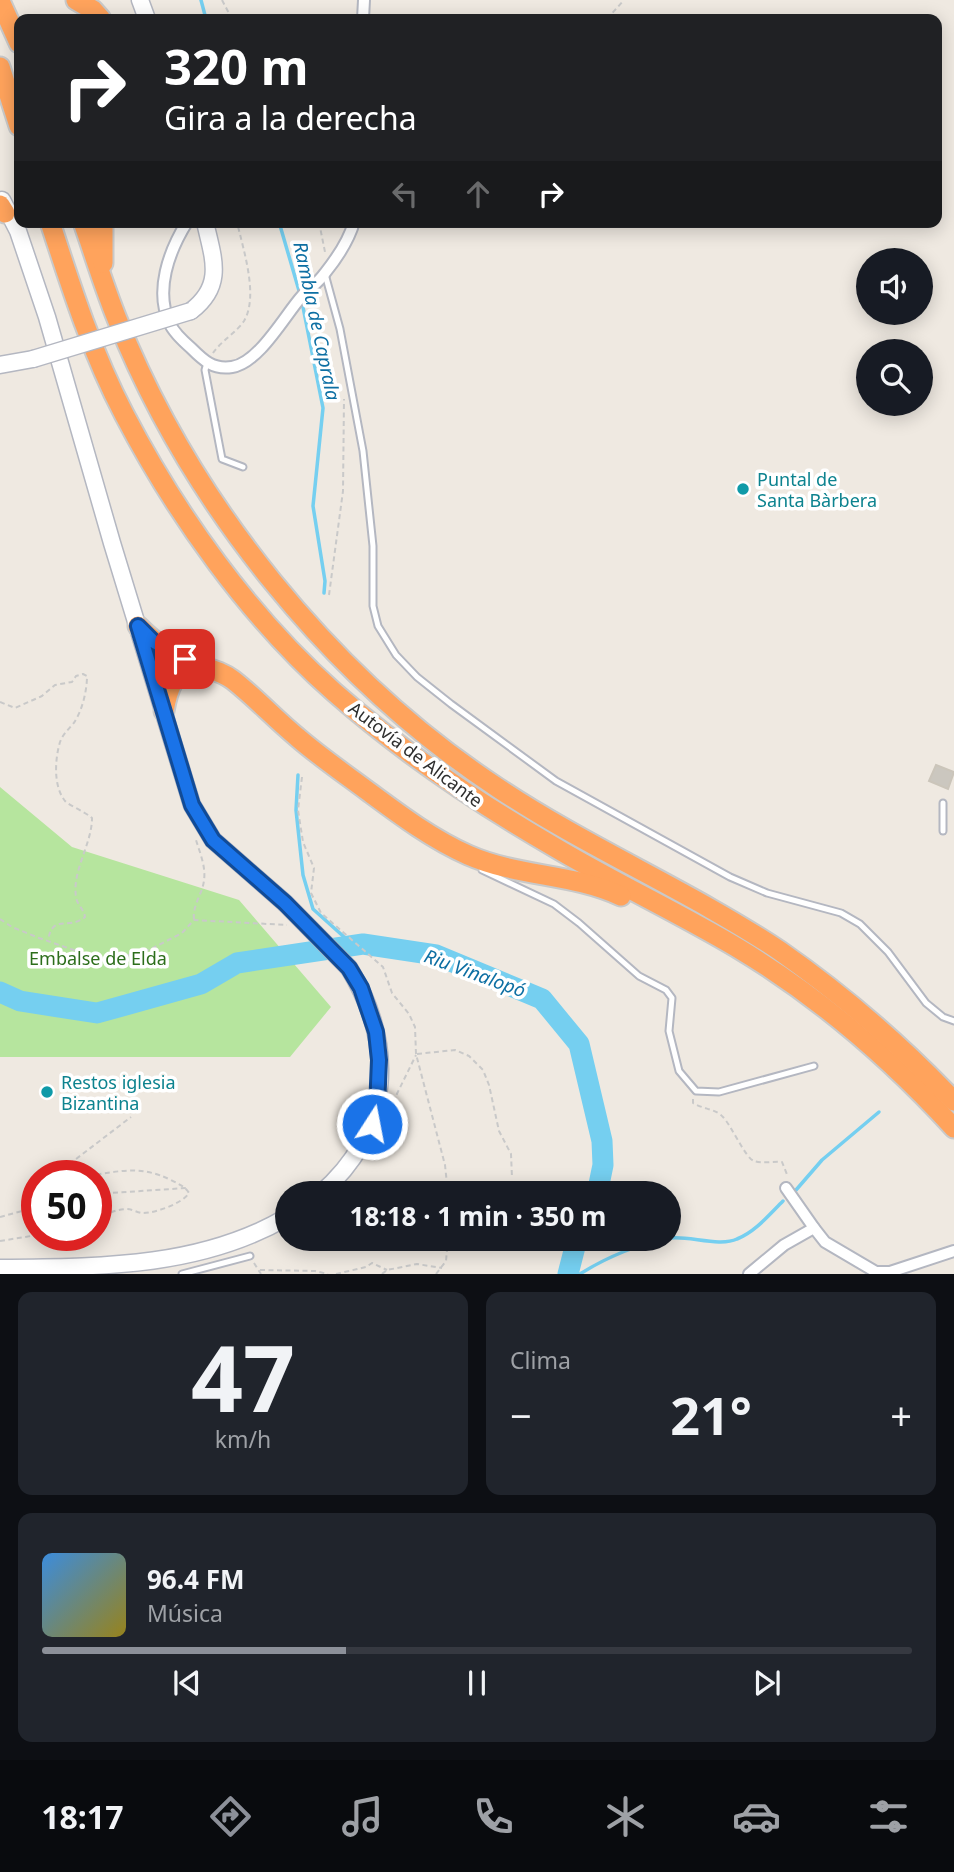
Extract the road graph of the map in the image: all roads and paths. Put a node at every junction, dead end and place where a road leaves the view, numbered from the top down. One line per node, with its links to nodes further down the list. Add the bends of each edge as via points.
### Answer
1 (76, 0): 4 (highway)
2 (624, 0): 5 (path)
3 (0, 1): 6 (highway)
4 (97, 14)
5 (611, 14)
6 (14, 32)
7 (0, 67): 8 (highway)
8 (14, 110)
9 (4, 210): 10 (main road)
10 (14, 227)
11 (15, 228): 27 (main road, via 63,368)
12 (52, 228): 38 (highway, Autovía de Alicante, via 85,327 129,422 188,523 294,653 333,691 439,774 558,850)
13 (85, 228): 21 (highway, Autovía de Alicante)
14 (103, 228): 21 (highway)
15 (184, 228): 22 (street, via 170,255 164,308 170,325)
16 (206, 228): 23 (main road, bridge, via 213,283 204,301 191,311)
17 (238, 228): 22 (path, via 249,274 249,308 243,322)
18 (320, 228): 20 (path)
19 (351, 228): 20 (street)
20 (327, 271): 22 (street, via 244,363 219,367); 43 (lane, via 365,464 373,607 378,626 396,655 450,704 556,781 730,877 841,913 860,924 888,952 926,1003)
21 (103, 281): 47 (highway, Autovía de Alicante, via 161,414 214,502 263,570 372,690 497,788 778,950 872,1021)
22 (207, 363): 25 (lane, via 222,459)
23 (0, 365)
24 (344, 392): 26 (path, via 343,491)
25 (243, 467)
26 (329, 595)
27 (138, 626): 28 (highway, via 154,642); 30 (main road)
28 (197, 665): 30 (highway, via 173,679); 35 (highway, via 234,681 318,754)
29 (0, 702): 42 (path, via 15,708 55,685 88,676 57,762 61,795 92,818 76,883 76,898 85,917 53,926)
30 (164, 711): 33 (main road)
31 (302, 777): 44 (path, via 298,810 303,842 314,868 311,893 320,913 383,967 415,1027)
32 (943, 803): 34 (lane)
33 (199, 817): 40 (path, via 195,830 205,879); 48 (main road, bridge, via 213,840 349,968 376,1032)
34 (943, 831)
35 (449, 846): 36 (highway); 37 (lane, via 466,861)
36 (539, 881): 37 (lane, via 536,890); 38 (highway, via 583,881 647,909)
37 (542, 898): 46 (lane, via 579,923 639,976 666,990 671,998 669,1031 679,1071)
38 (678, 915): 50 (highway, Autovía de Alicante, via 798,988 860,1036)
39 (0, 919): 42 (path)
40 (194, 920): 41 (path); 42 (path, via 182,933 151,950 111,960)
41 (290, 925)
42 (48, 940)
43 (954, 1021)
44 (416, 1054): 48 (path); 53 (path, via 455,1050 483,1070 499,1131 511,1154); 55 (path)
45 (814, 1066): 46 (lane, via 719,1092)
46 (696, 1091): 57 (path, via 693,1103 724,1117 748,1158 782,1162)
47 (954, 1101)
48 (382, 1110): 54 (main road, via 363,1145)
49 (131, 1117): 51 (path)
50 (954, 1128)
51 (74, 1160)
52 (112, 1173): 56 (path, via 139,1169)
53 (512, 1178)
54 (335, 1181)
55 (447, 1181)
56 (186, 1188): 58 (path); 60 (path, via 186,1198 158,1210)
57 (786, 1188): 63 (street)
58 (112, 1193)
59 (21, 1211): 61 (path)
60 (112, 1213)
61 (0, 1217)
62 (275, 1223): 69 (main road, via 241,1240 177,1257 102,1266)
63 (814, 1228): 67 (street, via 825,1242 876,1272 890,1272); 78 (street)
64 (21, 1238): 65 (path)
65 (0, 1241)
66 (446, 1251): 72 (path)
67 (954, 1251)
68 (250, 1256): 70 (path); 73 (lane)
69 (0, 1268)
70 (260, 1270): 74 (path); 75 (path)
71 (387, 1270): 72 (path, via 417,1264); 76 (path, via 372,1263); 77 (path)
72 (438, 1272)
73 (182, 1273)
74 (261, 1273)
75 (328, 1273)
76 (336, 1273)
77 (382, 1273)
78 (749, 1273)

